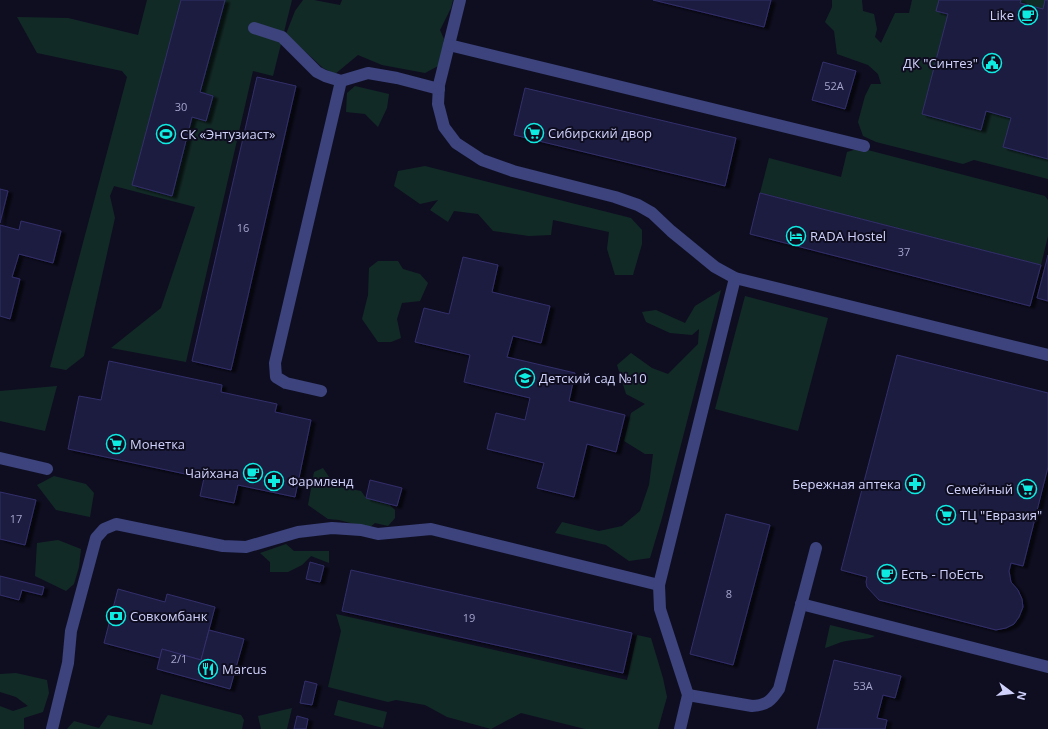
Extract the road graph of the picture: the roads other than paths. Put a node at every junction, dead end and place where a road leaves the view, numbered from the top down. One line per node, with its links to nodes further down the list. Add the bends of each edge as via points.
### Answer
1 (460, 0): 3 (street)
2 (254, 28): 4 (street, via 282,37 317,72)
3 (449, 45): 5 (street); 6 (street)
4 (341, 81): 5 (street, via 368,73); 9 (street, via 275,363 276,377 286,383)
5 (439, 89): 7 (street, via 438,104 444,128 456,143 482,160 513,171 638,204 715,267)
6 (864, 146)
7 (735, 278): 8 (street); 13 (street)
8 (1048, 355)
9 (321, 391)
10 (0, 458): 11 (street)
11 (47, 469)
12 (816, 548): 14 (street)
13 (659, 585): 16 (street, via 660,609); 17 (street, via 431,529 378,534 332,528 298,532 246,547 223,546 116,524 104,529 96,538 71,631 68,663)
14 (801, 604): 15 (street); 16 (street, via 779,690 772,699 763,705 752,706)
15 (1048, 666)
16 (688, 695): 18 (street)
17 (52, 729)
18 (680, 729)

